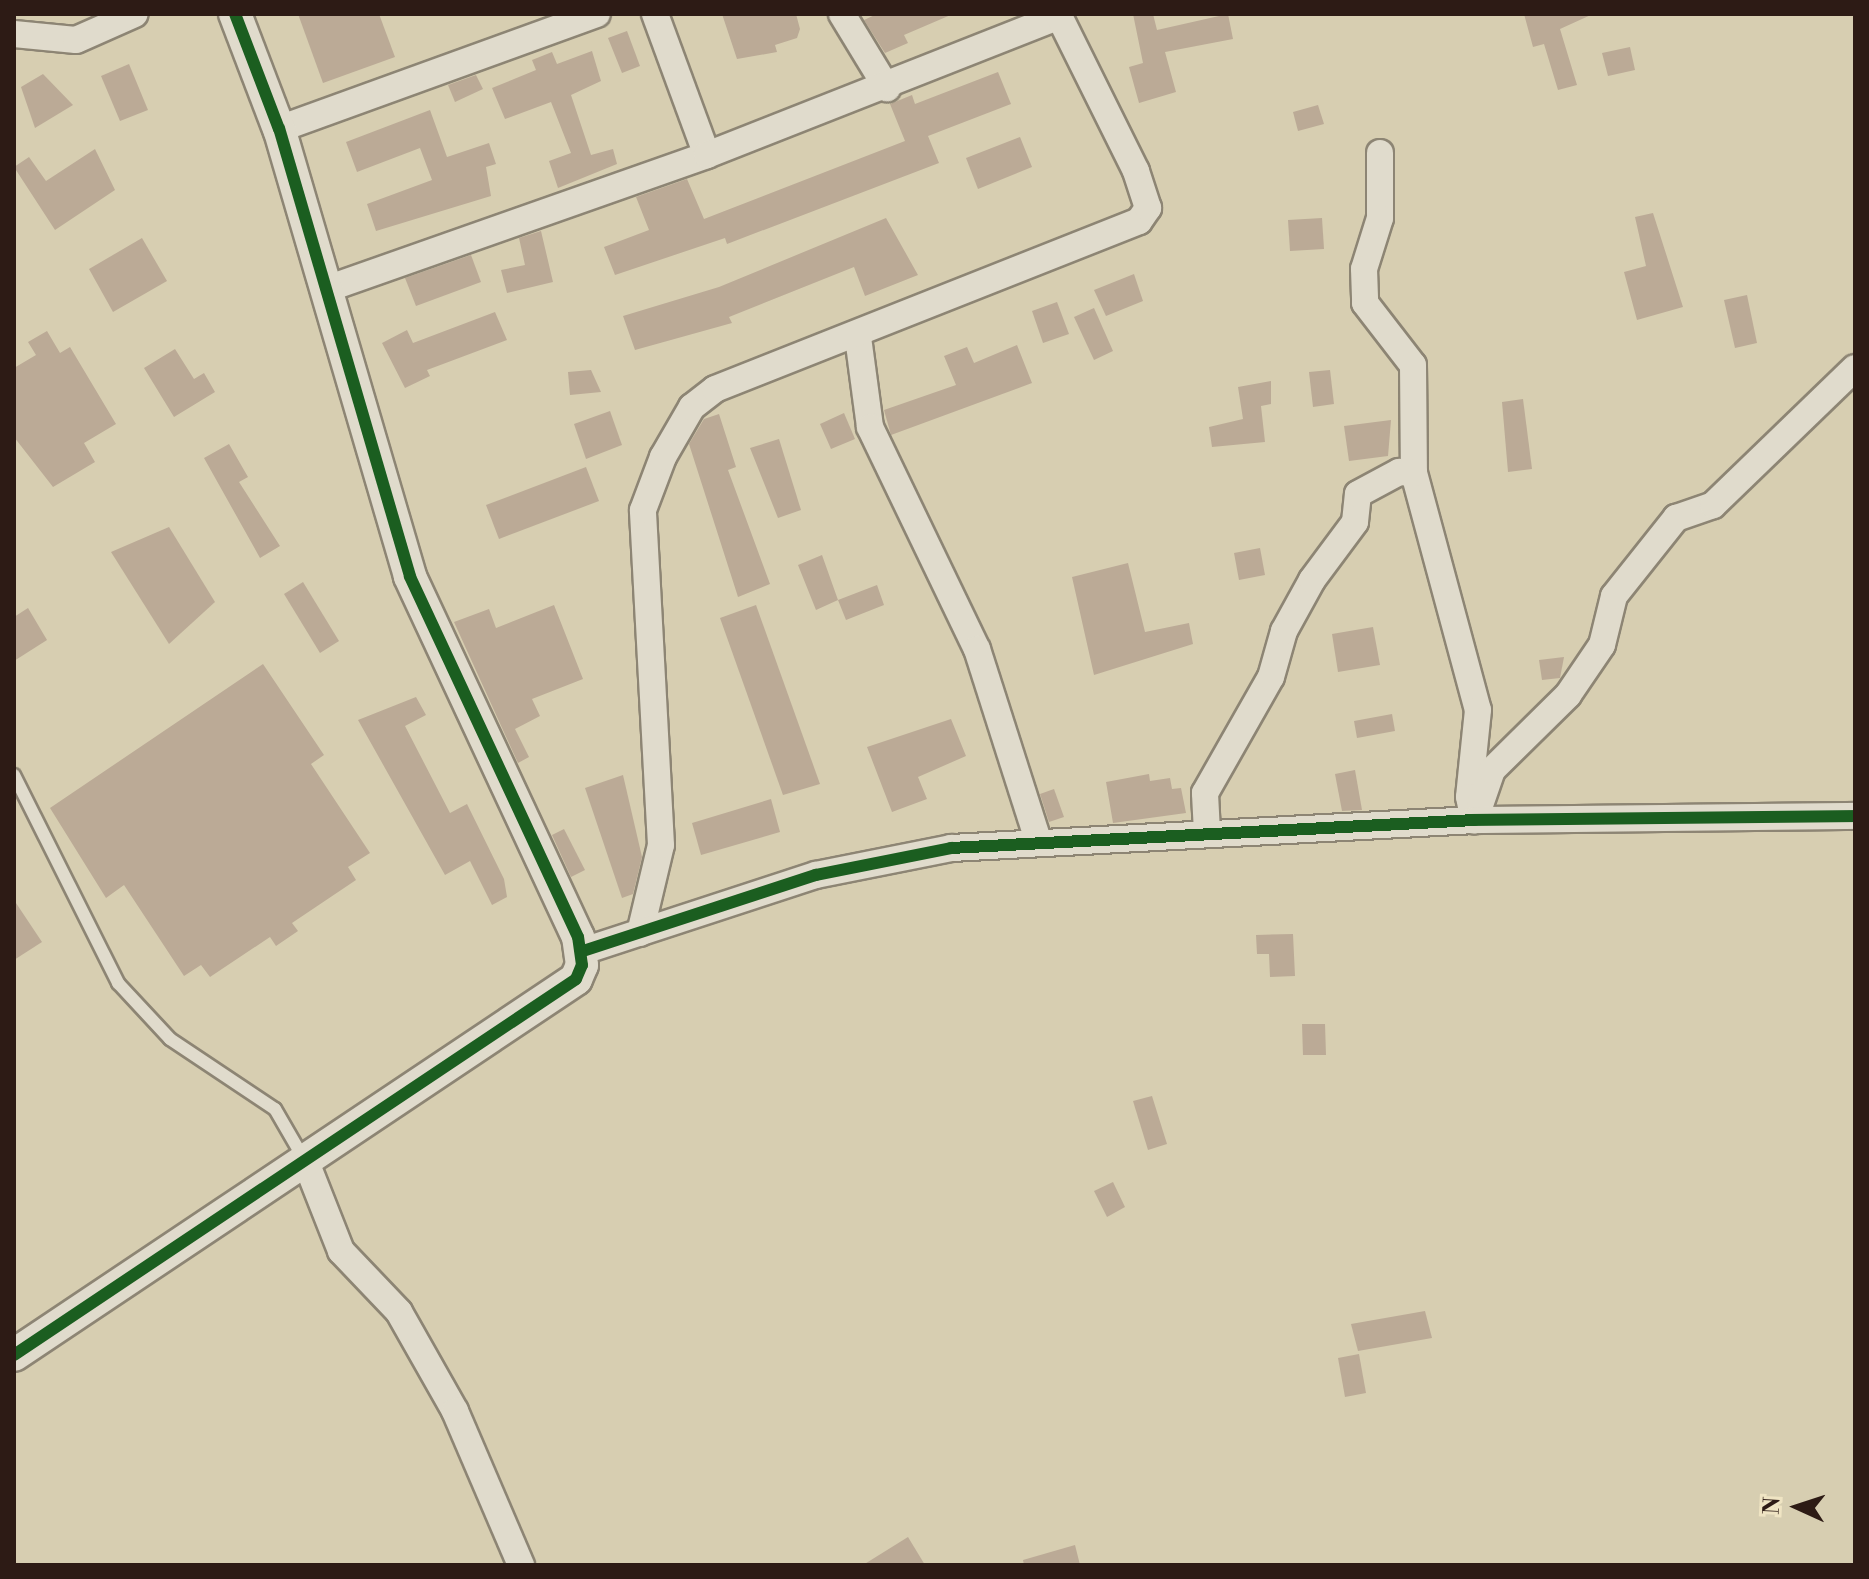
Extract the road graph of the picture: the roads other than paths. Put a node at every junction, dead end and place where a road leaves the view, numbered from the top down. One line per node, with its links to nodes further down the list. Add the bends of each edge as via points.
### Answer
1 (135, 14): 7 (street, via 76,40)
2 (235, 14): 9 (street)
3 (597, 14): 9 (street)
4 (655, 14): 11 (street)
5 (842, 14): 8 (street)
6 (1058, 15): 8 (street); 13 (street, via 1148,208 1139,221)
7 (14, 34)
8 (887, 88): 11 (street)
9 (279, 129): 12 (street)
10 (1380, 153): 15 (street, via 1380,218 1364,269 1365,303 1413,365)
11 (707, 155): 12 (street)
12 (327, 289): 22 (street, via 410,576)
13 (858, 337): 20 (street, via 870,427 977,649); 21 (street, via 715,389 692,407 643,510 661,845)
14 (1855, 368): 18 (street, via 1713,505 1676,518 1614,596 1602,645 1568,695 1492,770)
15 (1414, 473): 18 (street, via 1478,710 1469,797); 19 (street, via 1399,472 1358,494 1355,522 1298,605 1271,677 1205,793)
16 (14, 775): 23 (lane, via 118,983 170,1039 275,1109)
17 (1855, 816): 18 (street)
18 (1474, 820): 19 (street)
19 (1207, 832): 20 (street)
20 (1038, 840): 21 (street, via 880,857)
21 (640, 933): 22 (street)
22 (583, 951): 23 (street, via 576,979)
23 (306, 1162): 24 (street); 25 (street, via 341,1251 399,1312 455,1411)
24 (14, 1355)
25 (521, 1565)

